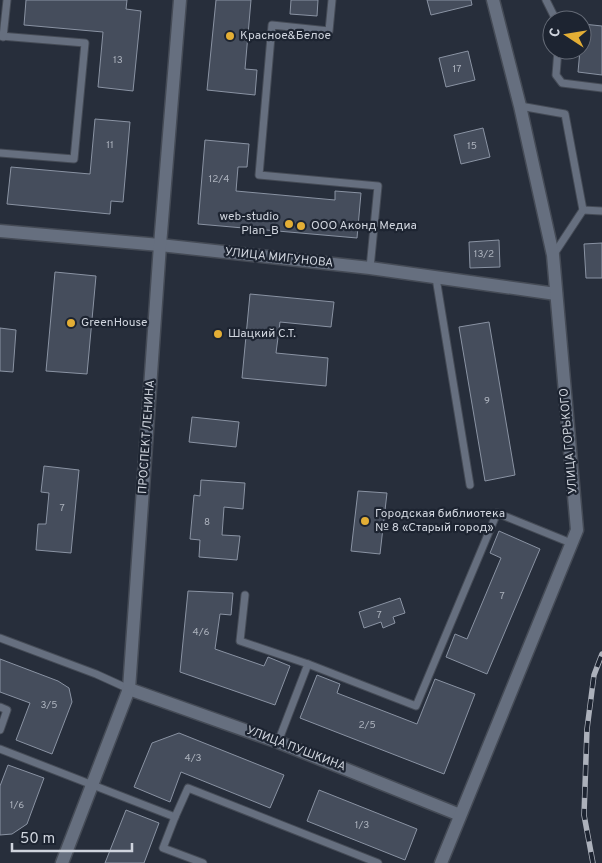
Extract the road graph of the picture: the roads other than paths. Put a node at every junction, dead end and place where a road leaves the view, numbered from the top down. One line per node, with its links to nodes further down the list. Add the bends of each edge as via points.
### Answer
1 (7, 0): 5 (lane)
2 (180, 0): 13 (street, ПРОСПЕКТ ЛЕНИНА)
3 (332, 0): 15 (lane, via 329,31 272,24 259,175 378,186)
4 (493, 0): 8 (street, УЛИЦА ГОРЬКОГО)
5 (2, 36): 9 (lane, via 85,43 74,159)
6 (557, 60): 7 (lane, via 556,75 562,83)
7 (602, 88)
8 (520, 106): 10 (lane, via 565,114); 14 (street, УЛИЦА ГОРЬКОГО)
9 (0, 153)
10 (584, 210): 11 (lane); 14 (lane)
11 (602, 211)
12 (0, 231): 13 (street, УЛИЦА МИГУНОВА)
13 (160, 245): 15 (street, УЛИЦА МИГУНОВА); 23 (street, ПРОСПЕКТ ЛЕНИНА)
14 (553, 255): 17 (street, УЛИЦА ГОРЬКОГО)
15 (370, 268): 16 (street, УЛИЦА МИГУНОВА)
16 (436, 278): 17 (street, УЛИЦА МИГУНОВА); 18 (lane)
17 (556, 294): 19 (street, УЛИЦА ГОРЬКОГО, via 577,530)
18 (470, 485)
19 (571, 543): 22 (lane, via 497,513 416,706); 29 (street, УЛИЦА ГОРЬКОГО)
20 (244, 595): 22 (lane, via 240,640)
21 (0, 638): 23 (lane)
22 (308, 664): 26 (lane)
23 (129, 689): 26 (street, УЛИЦА ПУШКИНА); 28 (street, ПРОСПЕКТ ЛЕНИНА)
24 (0, 707): 25 (lane, via 7,710)
25 (0, 730)
26 (278, 742): 29 (street, УЛИЦА ПУШКИНА)
27 (0, 749): 28 (lane)
28 (92, 784): 30 (lane); 31 (street, ПРОСПЕКТ ЛЕНИНА)
29 (460, 815): 34 (street, УЛИЦА ГОРЬКОГО)
30 (175, 817): 32 (lane, via 164,848); 33 (lane, via 188,788)
31 (62, 863)
32 (204, 863)
33 (378, 863)
34 (441, 863)

